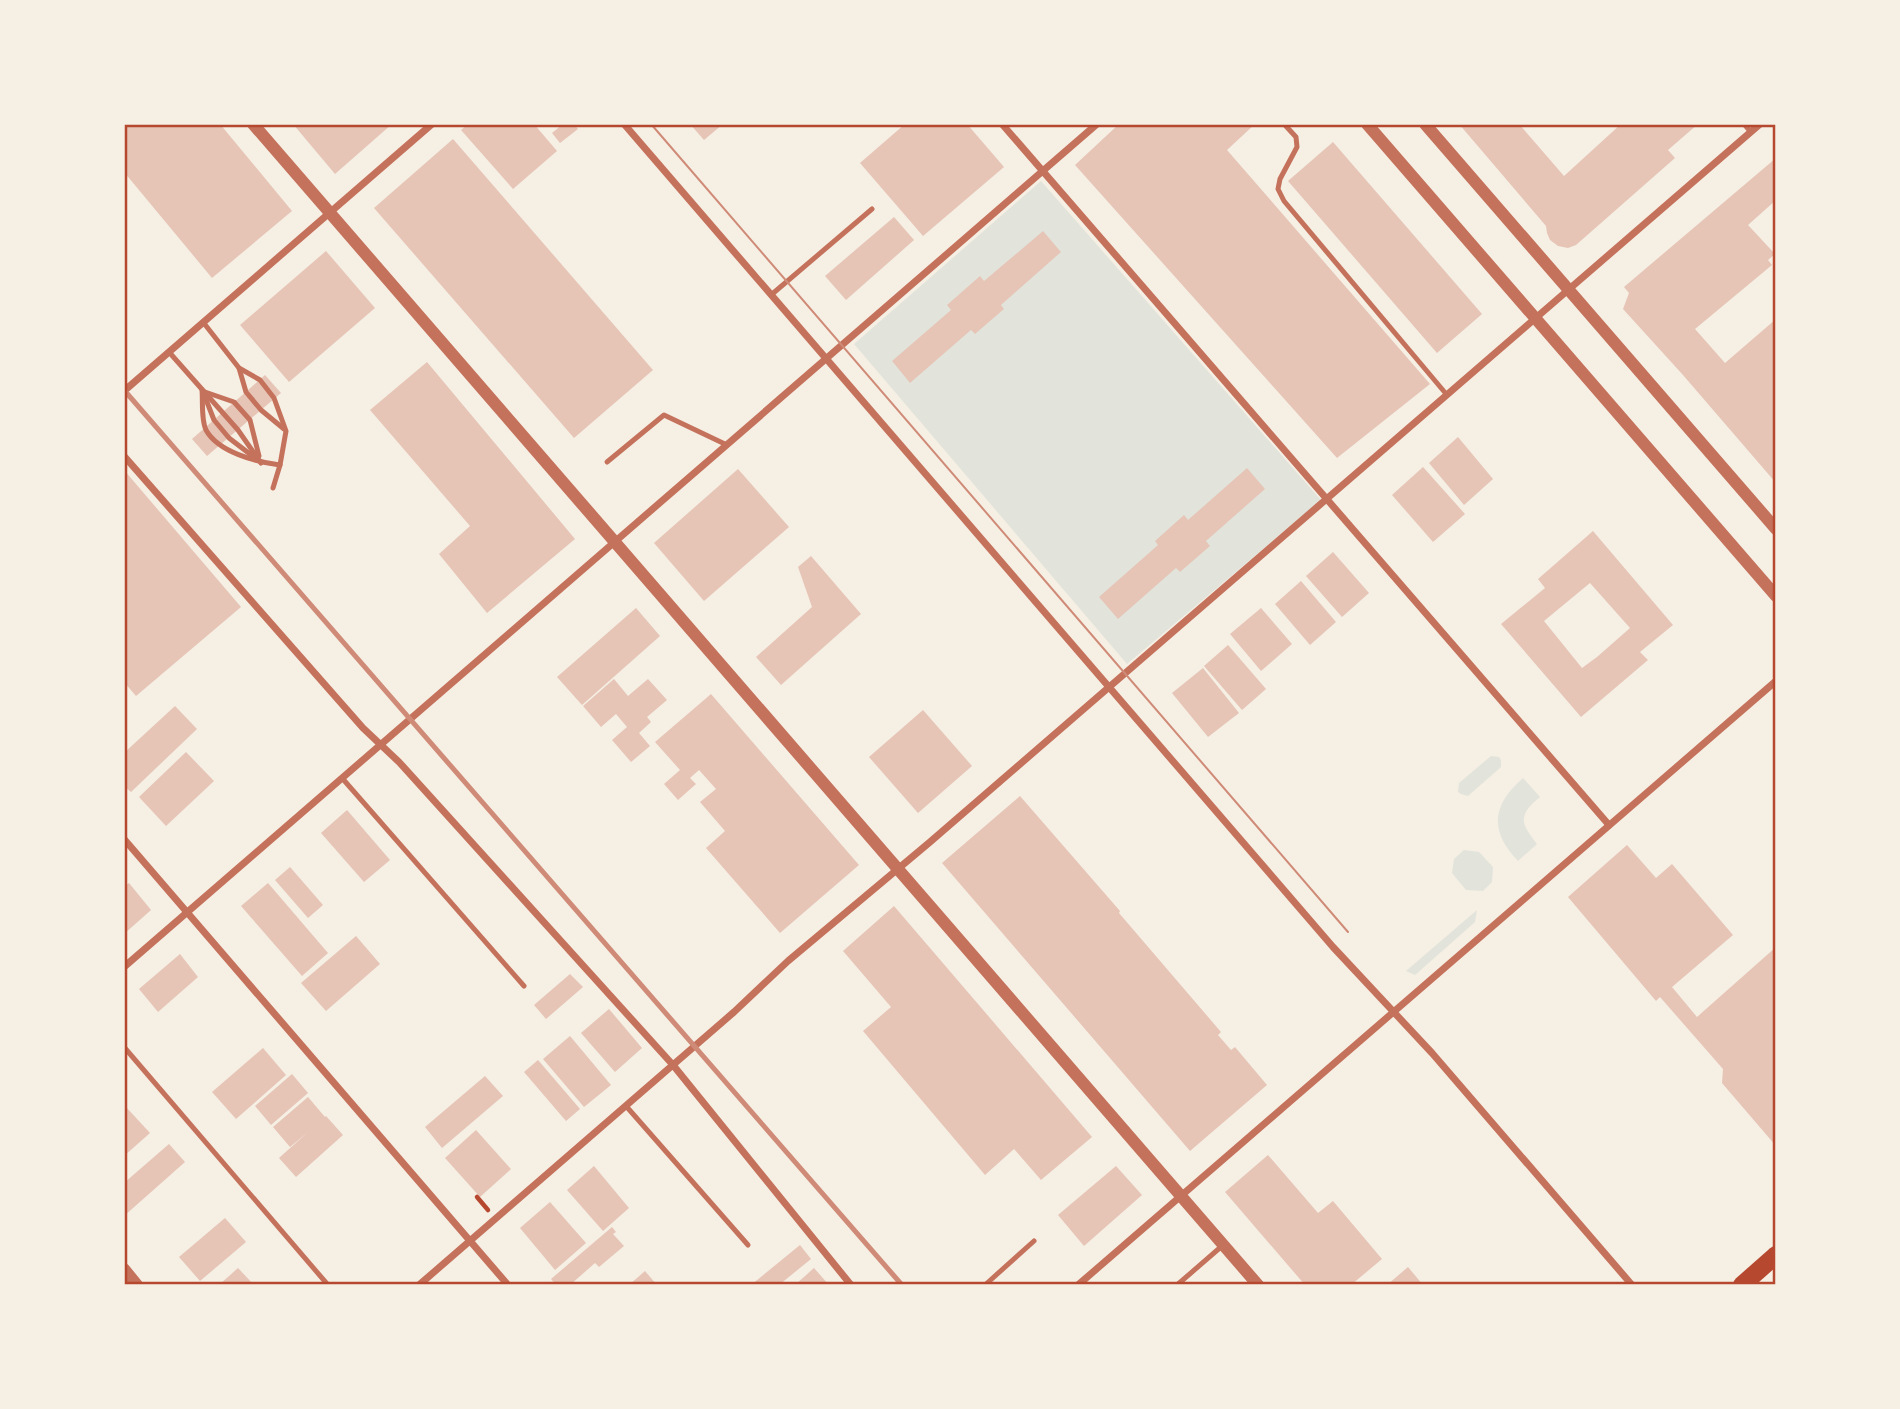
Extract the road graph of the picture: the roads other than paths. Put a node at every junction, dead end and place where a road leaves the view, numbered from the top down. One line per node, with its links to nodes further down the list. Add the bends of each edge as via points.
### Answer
1 (253, 124): 14 (street)
2 (432, 124): 14 (street)
3 (624, 124): 16 (street)
4 (1002, 124): 12 (street)
5 (1097, 124): 12 (street)
6 (1284, 124): 24 (lane, via 1296,137 1297,147 1280,179 1278,189 1284,201)
7 (1367, 124): 17 (street)
8 (1425, 124): 15 (street)
9 (1744, 124): 11 (lane)
10 (1760, 124): 11 (street)
11 (1751, 132): 15 (street)
12 (1043, 171): 20 (street); 32 (street)
13 (872, 209): 16 (lane)
14 (330, 213): 18 (street); 34 (street)
15 (1569, 290): 17 (street); 33 (street)
16 (771, 295): 20 (street)
17 (1535, 319): 24 (street); 35 (street)
18 (203, 323): 19 (street); 21 (lane)
19 (169, 352): 22 (lane); 23 (street)
20 (826, 359): 26 (street); 37 (street)
21 (239, 368): 25 (lane, via 246,392); 25 (lane, via 260,380 274,398)
22 (202, 390): 29 (lane); 29 (lane, via 214,420); 29 (lane, via 234,402 250,420); 29 (lane, via 205,428 219,446)
23 (124, 391)
24 (1447, 395): 32 (street)
25 (286, 431): 30 (lane)
26 (727, 445): 28 (lane, via 663,415); 34 (street)
27 (124, 456): 38 (street)
28 (607, 462)
29 (261, 463): 30 (lane)
30 (280, 465): 31 (lane)
31 (274, 488)
32 (1327, 499): 37 (street); 40 (street)
33 (1776, 529)
34 (615, 542): 38 (street); 42 (street)
35 (1776, 596)
36 (1776, 681): 40 (street)
37 (1109, 687): 42 (street); 46 (street, via 1333,947)
38 (380, 745): 39 (street); 48 (street)
39 (342, 778): 43 (street); 45 (lane)
40 (1609, 825): 46 (street)
41 (124, 839): 43 (street)
42 (899, 870): 48 (street, via 788,961); 50 (street)
43 (186, 913): 44 (street); 51 (street)
44 (124, 967)
45 (524, 986)
46 (1394, 1011): 50 (street); 66 (street)
47 (124, 1047): 59 (lane)
48 (673, 1065): 49 (street); 62 (street)
49 (626, 1106): 51 (street); 53 (lane)
50 (1181, 1196): 54 (street); 57 (street)
51 (470, 1241): 60 (street); 61 (street)
52 (1034, 1241): 63 (lane)
53 (748, 1245)
54 (1223, 1245): 64 (lane); 65 (street)
55 (1776, 1255): 67 (main road)
56 (124, 1269): 58 (street)
57 (1078, 1284)
58 (137, 1285)
59 (328, 1285)
60 (419, 1285)
61 (508, 1285)
62 (851, 1285)
63 (985, 1285)
64 (1177, 1285)
65 (1258, 1285)
66 (1632, 1285)
67 (1742, 1285)

